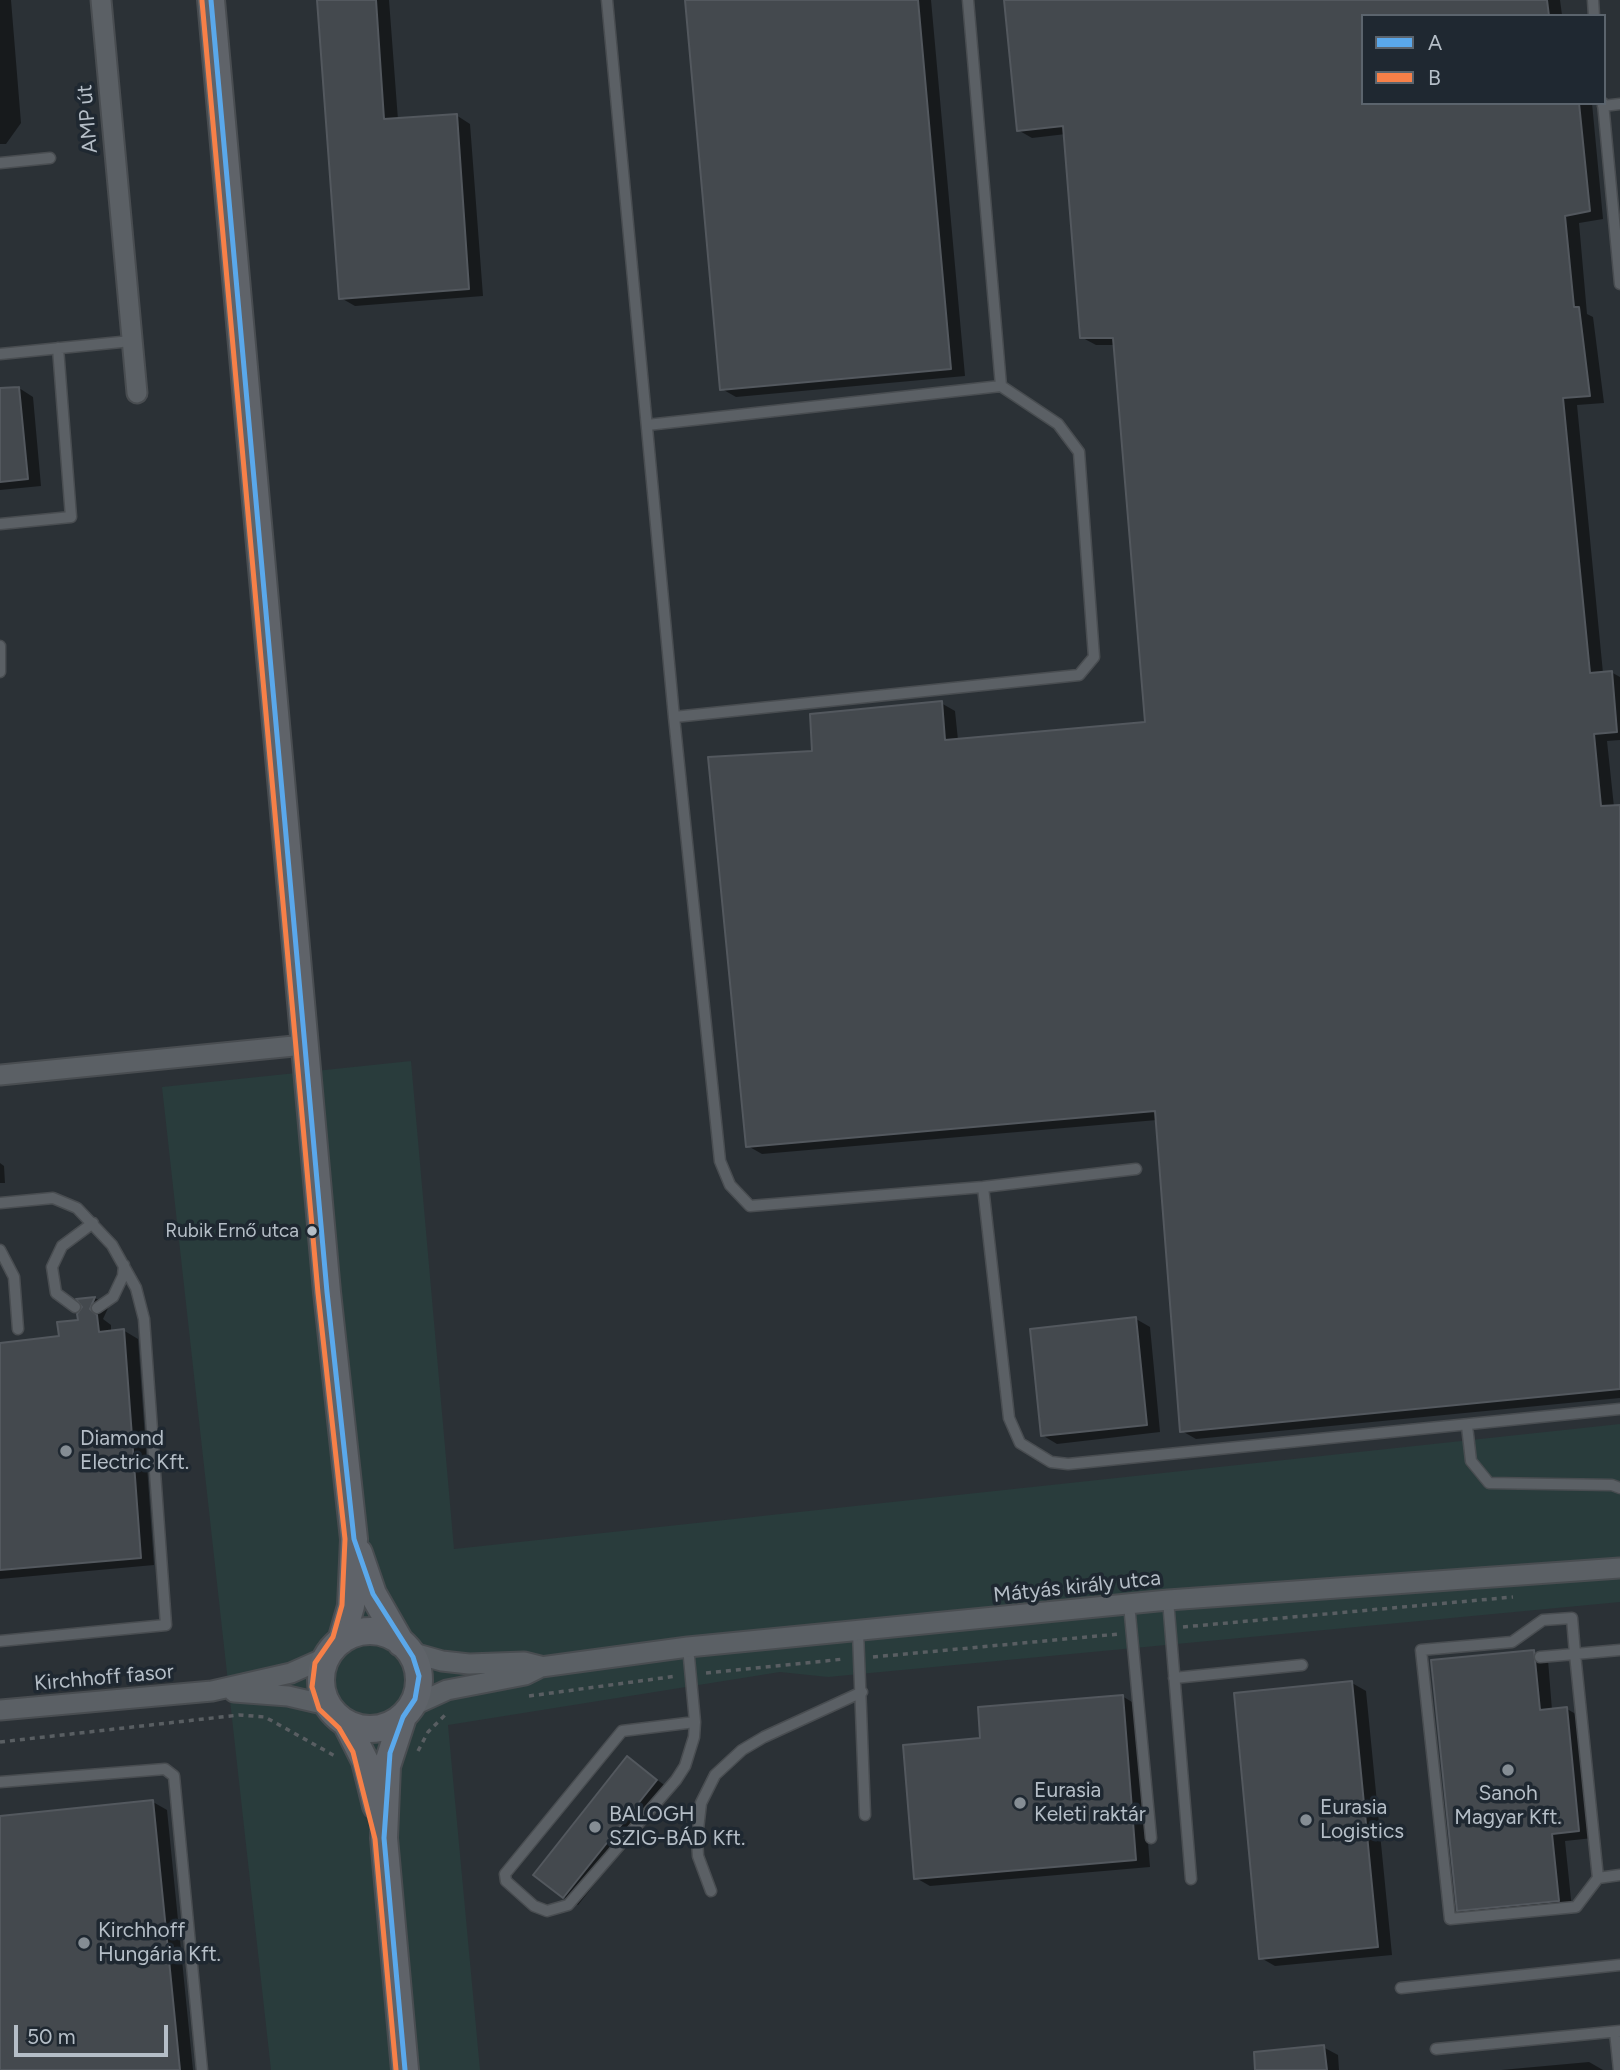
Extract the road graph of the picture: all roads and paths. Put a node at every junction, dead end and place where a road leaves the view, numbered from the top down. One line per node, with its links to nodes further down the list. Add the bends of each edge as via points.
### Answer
1 (101, 0): 9 (street, AMP út)
2 (211, 0): 19 (main road)
3 (607, 0): 14 (lane)
4 (968, 0): 12 (lane)
5 (1603, 105): 8 (lane)
6 (50, 158): 7 (lane)
7 (0, 163)
8 (1620, 284)
9 (131, 341): 10 (lane); 13 (street, AMP út)
10 (58, 348): 11 (lane); 15 (lane, via 71,517)
11 (0, 354)
12 (1001, 386): 14 (lane); 18 (lane, via 1058,424 1079,452 1094,657 1079,675)
13 (137, 393)
14 (647, 425): 18 (lane)
15 (0, 524)
16 (0, 646): 17 (lane)
17 (0, 672)
18 (674, 717): 22 (lane, via 720,1161 730,1185 750,1206)
19 (304, 1045): 20 (street); 33 (main road)
20 (0, 1075)
21 (1136, 1169): 22 (lane)
22 (983, 1187): 31 (lane, via 1009,1418 1020,1443 1040,1458 1068,1464)
23 (0, 1203): 24 (lane, via 52,1199 77,1208)
24 (93, 1223): 26 (lane); 27 (lane, via 62,1246 52,1267 56,1293)
25 (0, 1250): 29 (lane, via 15,1277)
26 (124, 1265): 28 (lane, via 113,1297); 41 (lane, via 144,1319 166,1625)
27 (75, 1307)
28 (97, 1308)
29 (18, 1329)
30 (1620, 1409): 31 (lane)
31 (1467, 1426): 32 (lane, via 1471,1461 1489,1483)
32 (1620, 1488)
33 (354, 1539): 42 (main road, via 373,1594); 44 (main road, via 351,1606)
34 (1620, 1567): 36 (street, Mátyás király utca)
35 (1524, 1597): 38 (path)
36 (1168, 1600): 37 (street, Mátyás király utca); 38 (lane)
37 (1129, 1604): 39 (street, Mátyás király utca); 40 (lane)
38 (1170, 1628): 52 (lane)
39 (858, 1632): 43 (street, Mátyás király utca); 48 (lane)
40 (1132, 1633): 48 (path); 65 (lane)
41 (0, 1641)
42 (406, 1647): 44 (main road, via 386,1634 370,1631 355,1634); 50 (street, Mátyás király utca, via 455,1663 523,1662); 58 (main road, via 419,1676 418,1691)
43 (688, 1647): 50 (street, Mátyás király utca); 51 (lane)
44 (334, 1649): 53 (street, Kirchhoff fasor, via 291,1672); 59 (main road, via 321,1680)
45 (1620, 1650): 46 (lane)
46 (1576, 1654): 47 (lane); 67 (lane); 67 (lane, via 1572,1618 1543,1619 1512,1642 1421,1650 1450,1919 1576,1907)
47 (1540, 1657)
48 (859, 1658): 51 (path); 54 (lane)
49 (1302, 1665): 52 (lane)
50 (541, 1667): 58 (street, Mátyás király utca, via 525,1675 447,1690)
51 (691, 1674): 55 (path); 60 (lane)
52 (1174, 1678): 68 (lane)
53 (212, 1691): 57 (street, Kirchhoff fasor); 59 (street, Kirchhoff fasor, via 288,1696)
54 (862, 1692): 64 (lane); 69 (lane, via 764,1737 715,1775 701,1803 697,1838 698,1856)
55 (520, 1698)
56 (454, 1706): 62 (path, via 428,1732 413,1760)
57 (0, 1710)
58 (407, 1711): 59 (main road, via 389,1726 374,1730); 62 (main road)
59 (337, 1714): 62 (main road)
60 (695, 1722): 60 (lane, via 690,1751 676,1780 568,1905 547,1911 534,1906 506,1881 505,1874 622,1731)
61 (0, 1742): 62 (path, via 239,1715 265,1717 353,1766)
62 (377, 1764): 75 (main road)
63 (0, 1782): 74 (lane, via 165,1769 174,1776)
64 (865, 1815)
65 (1151, 1838)
66 (1620, 1875): 67 (lane)
67 (1598, 1878)
68 (1191, 1879)
69 (711, 1891)
70 (1620, 1965): 71 (lane)
71 (1401, 1988)
72 (1618, 2031): 73 (lane); 76 (lane)
73 (1436, 2049)
74 (202, 2070)
75 (405, 2070)
76 (1619, 2070)

